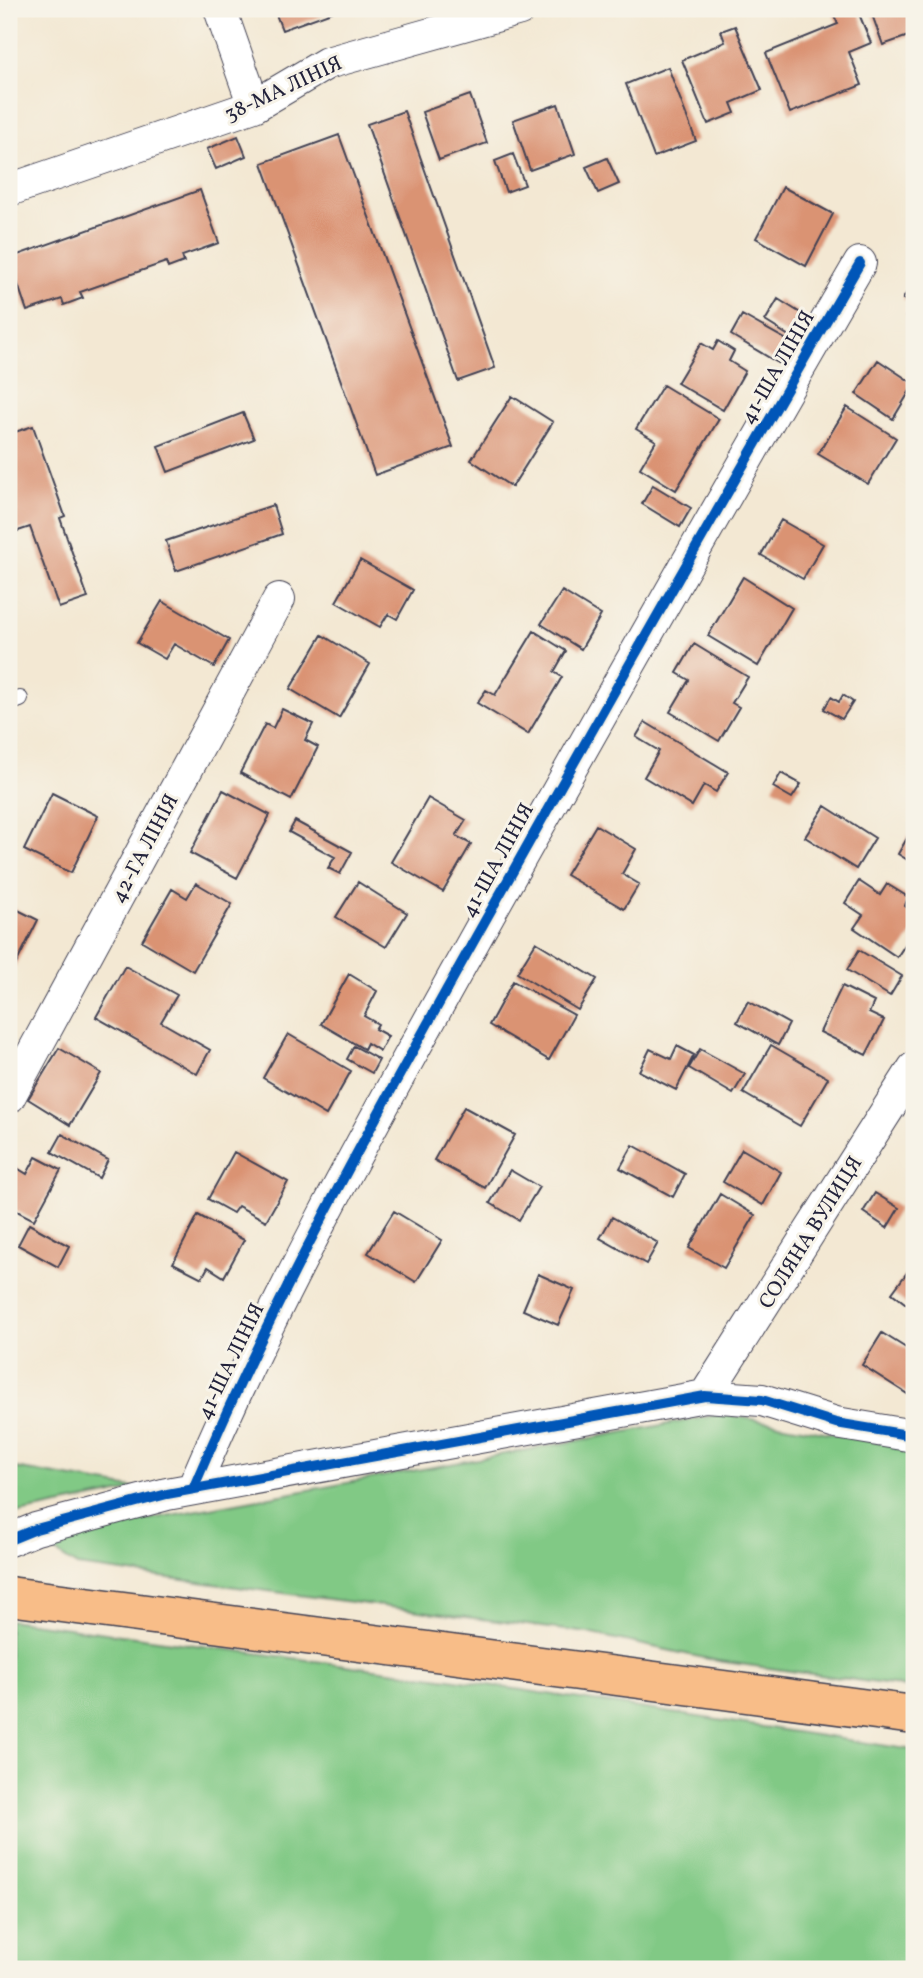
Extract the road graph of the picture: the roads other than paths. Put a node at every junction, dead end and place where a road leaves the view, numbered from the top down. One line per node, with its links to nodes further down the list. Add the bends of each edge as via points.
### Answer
1 (220, 9): 3 (street)
2 (520, 9): 3 (street, 38-МА ЛІНІЯ, via 327,63)
3 (254, 106): 4 (street, 38-МА ЛІНІЯ)
4 (9, 190)
5 (860, 263): 11 (street, 41-ША ЛІНІЯ, via 674,582 365,1137 235,1389)
6 (278, 599): 8 (street, 42-ГА ЛІНІЯ)
7 (914, 1068): 9 (street, СОЛЯНА ВУЛИЦЯ)
8 (9, 1097)
9 (705, 1396): 10 (street, via 762,1400 836,1423); 11 (street)
10 (914, 1436)
11 (193, 1489): 12 (street)
12 (9, 1540)
13 (9, 1596): 14 (highway)
14 (914, 1715)

